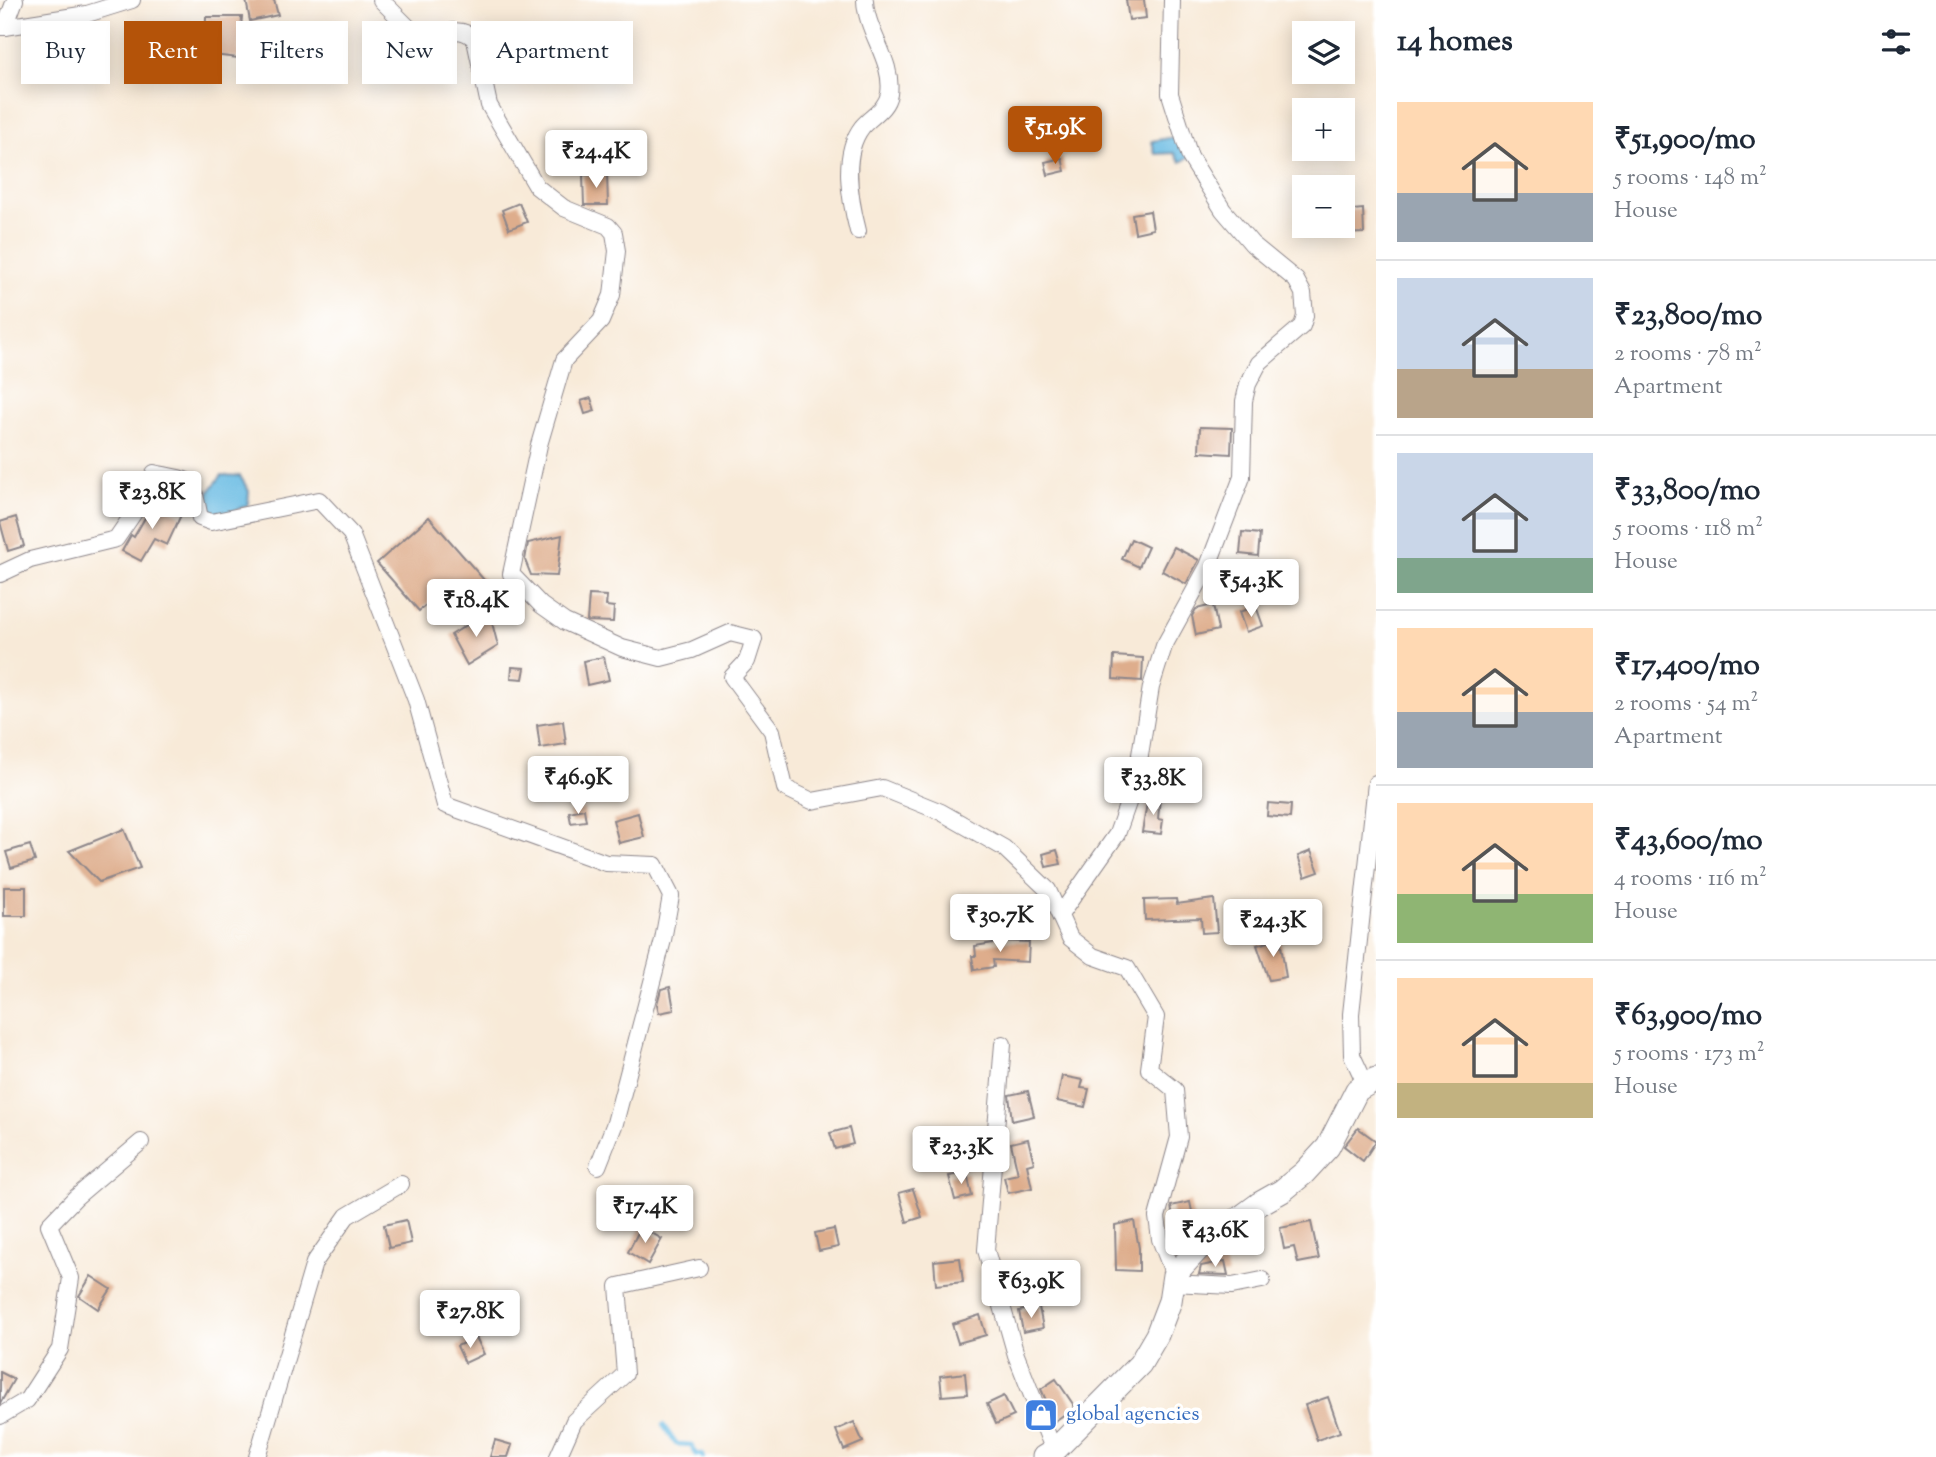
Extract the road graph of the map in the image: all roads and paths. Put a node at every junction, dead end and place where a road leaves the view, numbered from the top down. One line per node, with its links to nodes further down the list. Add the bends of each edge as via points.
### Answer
1 (15, 0): 6 (street)
2 (132, 0): 6 (street, via 87,14)
3 (381, 0): 10 (street, via 422,41 457,30 470,34 489,105 537,187 564,208 608,226 614,233 617,251 612,295 601,321 564,360 539,444 511,574 565,622 661,658 730,634 754,639 747,661 732,677 772,731 785,788 812,801 882,788 941,812 1004,848 1048,890)
4 (865, 0): 7 (street, via 867,23 883,57 888,94 878,114 853,141 849,197)
5 (1172, 0): 10 (street, via 1170,94 1190,157 1223,210 1252,244 1296,280 1303,293 1305,316 1303,326 1259,363 1248,384 1242,477 1208,566 1164,646 1117,834)
6 (3, 27)
7 (858, 231)
8 (0, 574): 14 (street, via 30,560 116,539 146,495 154,473 187,480 195,488 200,517 211,522 319,500 351,534 416,700 445,805 606,863 655,865 671,896 618,1111)
9 (1376, 783): 12 (street, via 1351,1014 1352,1055)
10 (1060, 915): 17 (street, via 1070,938 1093,956 1127,968 1156,1017 1149,1069 1174,1090 1179,1137 1157,1217)
11 (1003, 1044): 20 (street, via 986,1250)
12 (1371, 1081): 17 (main road, via 1357,1090 1328,1147 1304,1172 1199,1248)
13 (141, 1142): 19 (street, via 49,1225 71,1278 60,1349 27,1400)
14 (598, 1166)
15 (401, 1184): 21 (street, via 348,1216 314,1263)
16 (699, 1268): 22 (street, via 618,1286 625,1374 574,1420)
17 (1173, 1279): 18 (street, via 1232,1286); 20 (main road, via 1157,1335 1140,1364)
18 (1262, 1280)
19 (0, 1416)
20 (1049, 1454)
21 (257, 1457)
22 (558, 1457)

